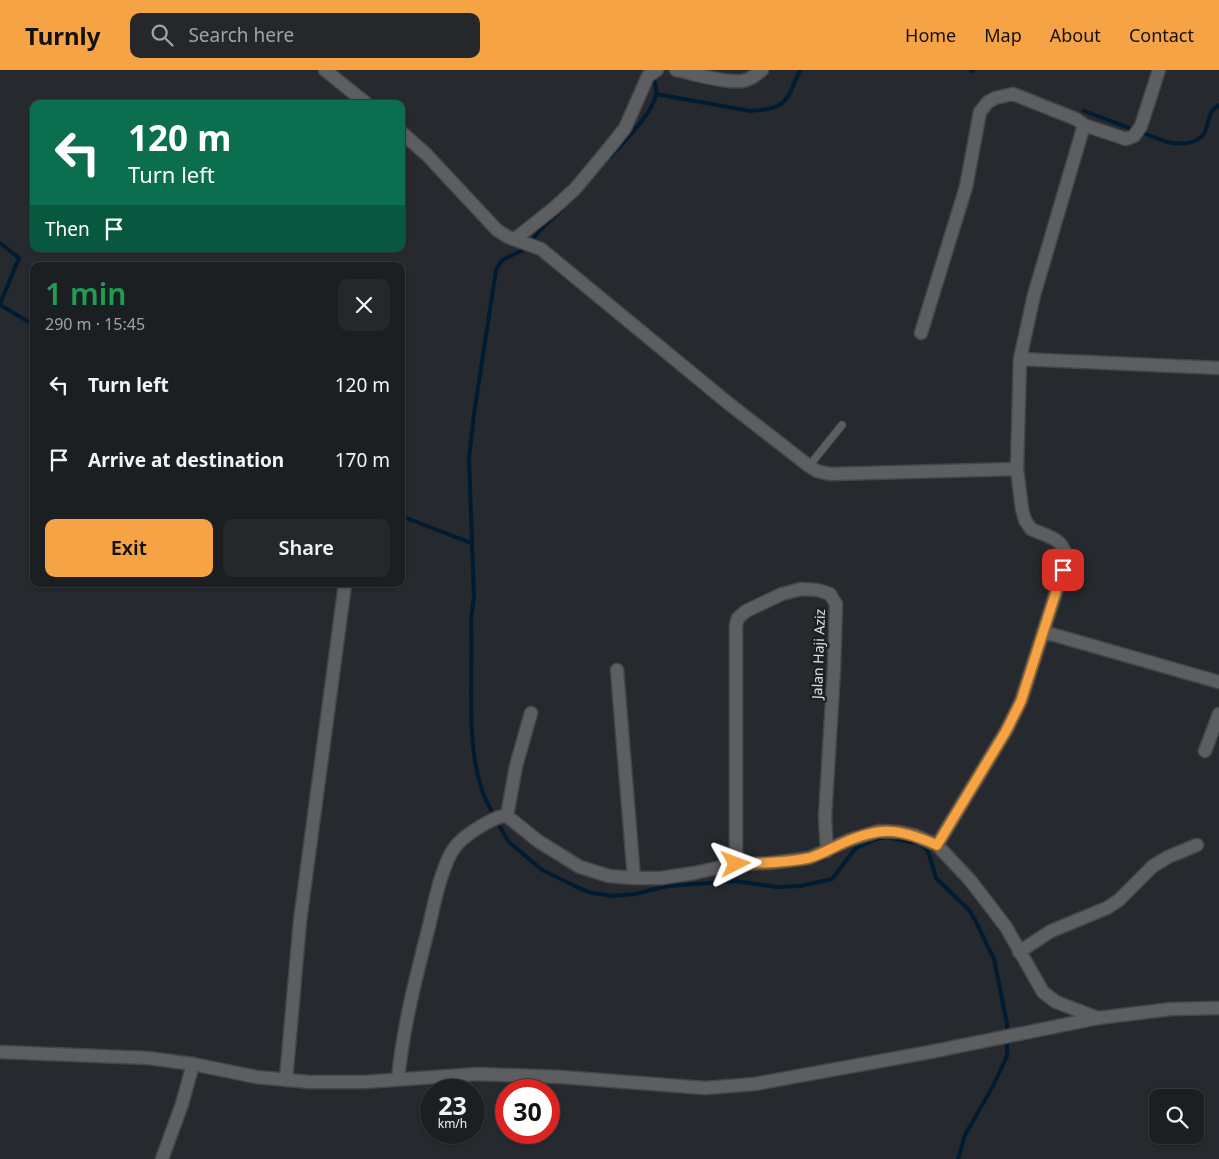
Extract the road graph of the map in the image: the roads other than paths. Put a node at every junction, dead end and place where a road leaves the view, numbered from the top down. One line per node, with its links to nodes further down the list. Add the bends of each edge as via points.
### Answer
1 (325, 70): 6 (street)
2 (657, 70): 9 (street, via 648,76 625,128 575,189)
3 (676, 70): 4 (street, via 743,81)
4 (762, 70)
5 (1159, 70): 7 (street, via 1137,131 1126,139)
6 (361, 100)
7 (1084, 125): 10 (street, via 1013,94 995,98 983,107 966,187); 11 (street, via 1034,295)
8 (405, 136): 9 (street, via 497,230)
9 (520, 240): 14 (street, via 541,250)
10 (920, 333)
11 (1020, 359): 12 (street); 15 (street)
12 (1219, 368)
13 (842, 426): 14 (lane)
14 (809, 466): 15 (street, via 830,474)
15 (1017, 469): 17 (street, via 1025,520 1031,529 1059,541 1066,552)
16 (345, 587): 35 (street, via 300,921)
17 (1044, 632): 19 (street); 24 (street, via 1028,683 1012,719)
18 (617, 670): 28 (street)
19 (1219, 682)
20 (531, 713): 23 (street, via 516,766)
21 (1219, 714): 22 (street)
22 (1205, 751)
23 (507, 816): 28 (street, via 538,841 580,867 608,876); 34 (street, via 499,817 462,840 454,847 446,866 405,1024)
24 (937, 845): 26 (street, via 900,832 879,831); 29 (street, via 995,912)
25 (1197, 845): 29 (street, via 1153,866 1107,908 1051,931)
26 (827, 851): 27 (street, via 809,858); 27 (street, Jalan Haji Aziz, via 825,816 836,604 830,594 801,590 782,594 746,611 736,625)
27 (736, 864): 28 (street, via 661,878)
28 (634, 878)
29 (1019, 952): 31 (street, via 1049,998)
30 (1219, 1008): 31 (street, via 1171,1009)
31 (1098, 1018): 34 (street, via 755,1084 704,1088 493,1074)
32 (0, 1052): 33 (street, via 131,1056)
33 (193, 1064): 35 (street); 36 (street)
34 (398, 1079): 35 (street, via 345,1082)
35 (286, 1080)
36 (162, 1159)

